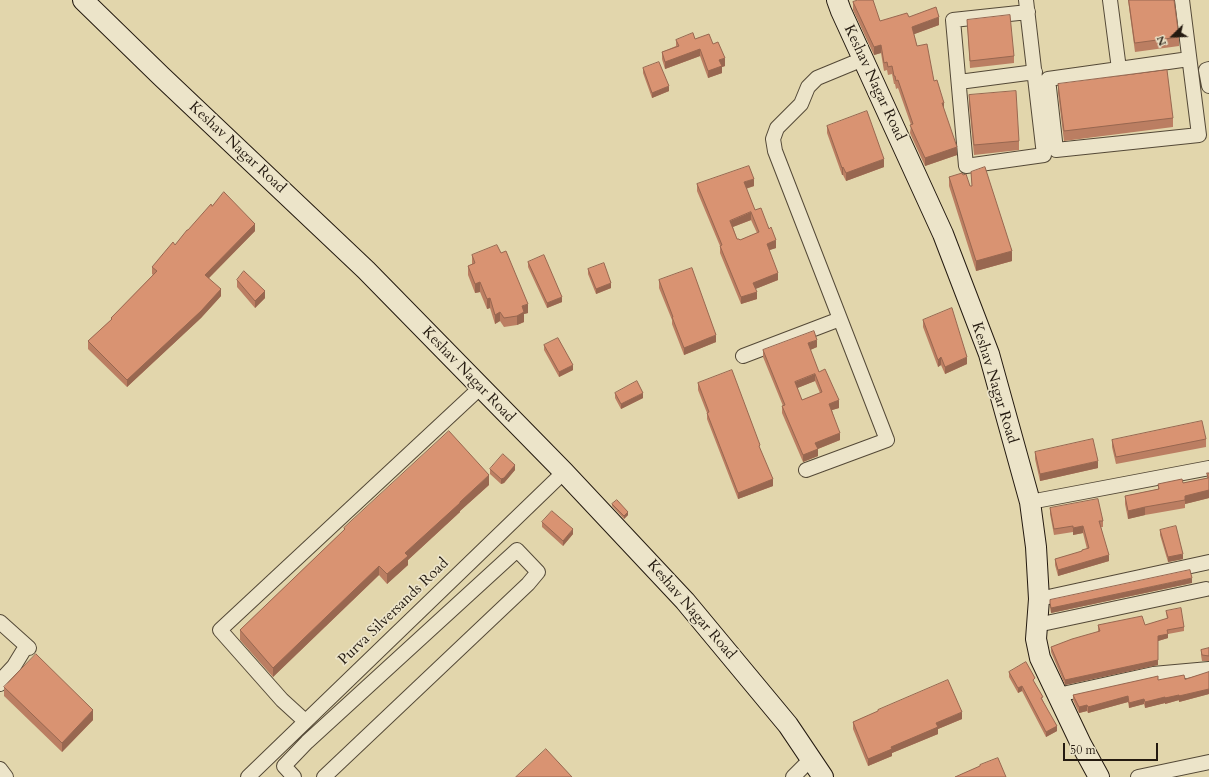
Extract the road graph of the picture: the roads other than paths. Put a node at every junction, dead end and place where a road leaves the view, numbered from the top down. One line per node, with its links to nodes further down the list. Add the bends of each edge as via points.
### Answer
1 (83, 0): 15 (street, Keshav Nagar Road, via 366,270)
2 (837, 0): 6 (street, Keshav Nagar Road)
3 (1110, 0): 8 (street)
4 (1182, 0): 7 (street)
5 (1027, 6): 10 (street); 11 (street, via 953,20)
6 (863, 58): 13 (street, via 817,78 808,87 801,104 777,128 773,139 775,151); 19 (street, Keshav Nagar Road, via 943,234 989,354)
7 (1189, 59): 8 (street); 8 (street, via 1199,135 1056,150 1048,79)
8 (1119, 69)
9 (1209, 69): 12 (street, via 1206,70)
10 (1035, 72): 11 (street); 11 (street, via 1044,155 971,167 966,166)
11 (959, 82)
12 (1209, 86)
13 (840, 319): 14 (street); 17 (street, via 887,440)
14 (743, 356)
15 (481, 387): 18 (street, Keshav Nagar Road); 30 (street, via 220,630 282,700)
16 (1209, 468): 19 (street)
17 (806, 470)
18 (564, 472): 25 (street, Purva Silversands Road); 31 (street, Keshav Nagar Road, via 685,600 788,725)
19 (1030, 502): 22 (street, Keshav Nagar Road)
20 (1209, 562): 22 (street)
21 (1206, 589): 24 (street)
22 (1039, 599): 24 (street, Keshav Nagar Road)
23 (0, 622): 28 (street, via 29,648 25,648)
24 (1037, 625): 29 (street, Keshav Nagar Road, via 1036,639 1040,658)
25 (387, 642): 26 (street); 30 (street, Purva Silversands Road)
26 (400, 655): 36 (street, via 284,766); 37 (street, via 517,550 538,572)
27 (1209, 669): 29 (street, via 1154,674)
28 (0, 684)
29 (1058, 695): 40 (street, Keshav Nagar Road)
30 (305, 721): 35 (street, Purva Silversands Road)
31 (812, 760): 38 (street); 39 (street, Keshav Nagar Road)
32 (1209, 762): 41 (street)
33 (0, 768): 34 (street)
34 (6, 777)
35 (248, 777)
36 (294, 777)
37 (324, 777)
38 (792, 777)
39 (823, 777)
40 (1100, 777)
41 (1138, 777)

